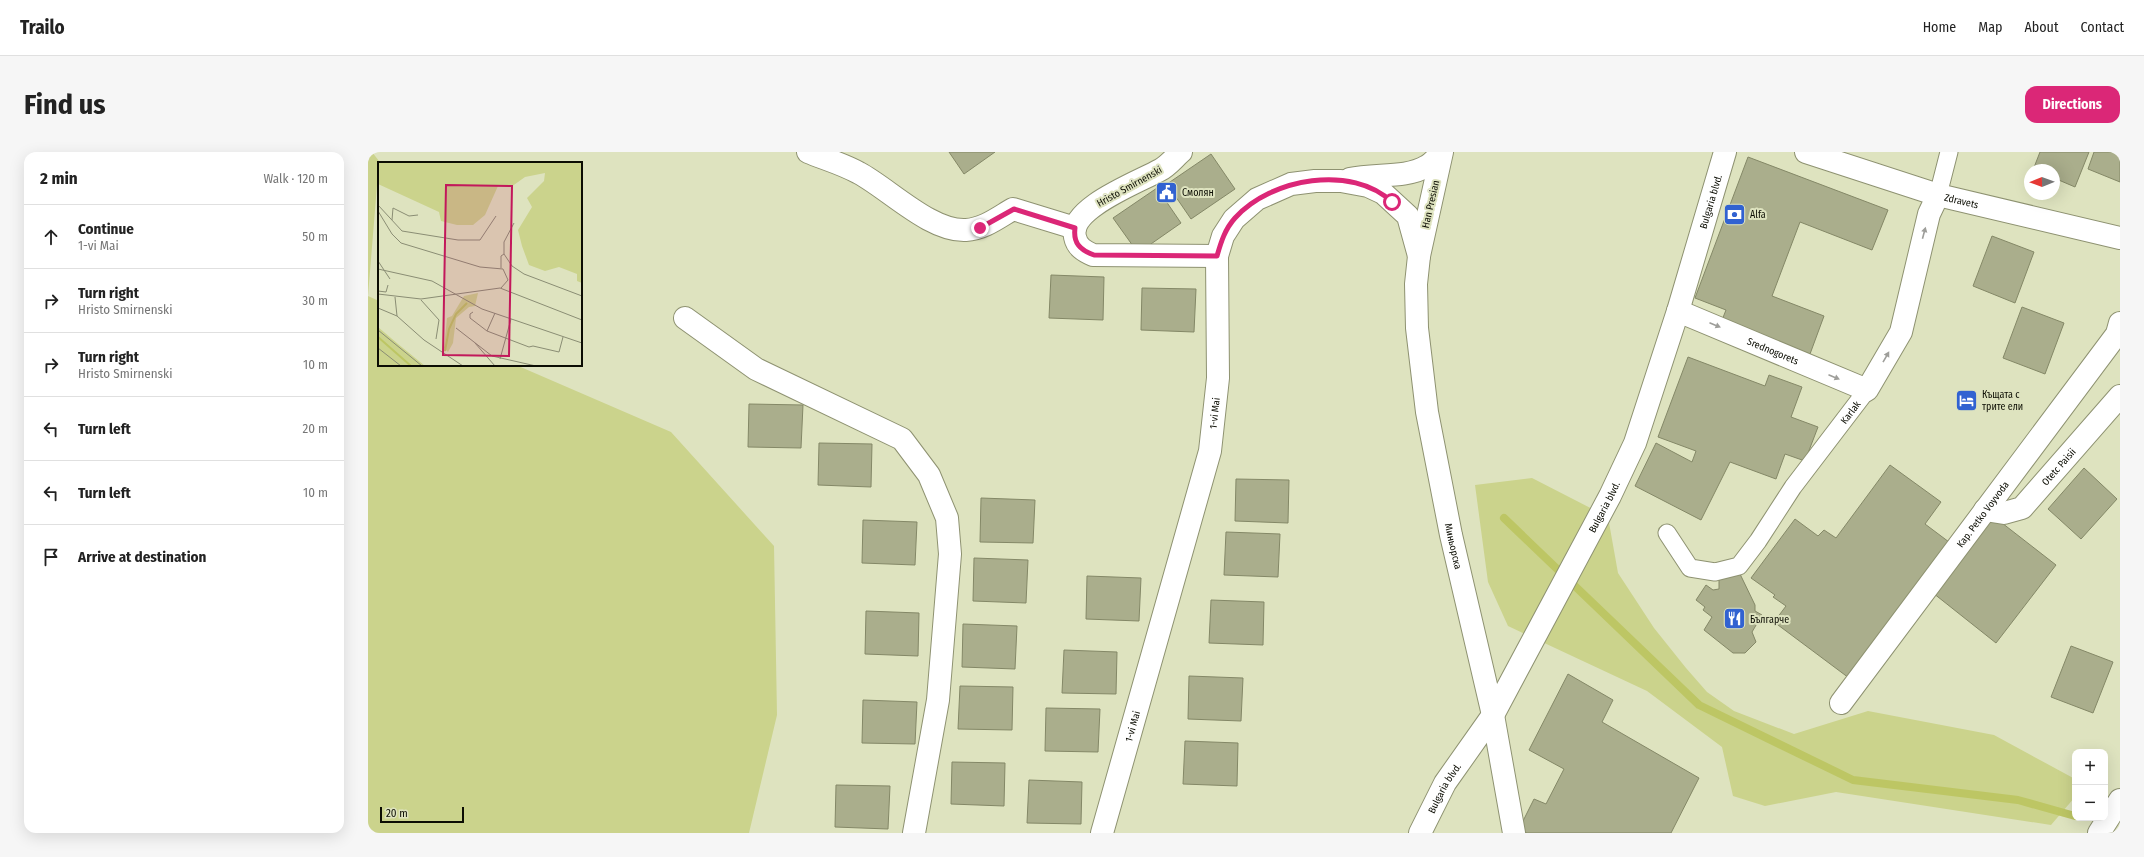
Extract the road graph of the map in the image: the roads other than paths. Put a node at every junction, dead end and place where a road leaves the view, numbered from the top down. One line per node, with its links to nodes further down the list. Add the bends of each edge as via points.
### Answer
1 (808, 152): 9 (street, via 859,173 931,220 951,228 980,228 1014,209)
2 (1181, 152): 9 (street, Hristo Smirnenski, via 1162,169 1089,208 1079,218)
3 (1442, 152): 7 (street, via 1429,165 1418,170); 12 (street, Han Presian)
4 (1725, 152): 13 (street, Bulgaria blvd.)
5 (1806, 152): 8 (street, Zdravets)
6 (1949, 152): 8 (lane, Karlak)
7 (1341, 181): 11 (street, 1-vi Mai, via 1291,184 1257,199 1234,219 1223,236); 12 (street, 1-vi Mai, via 1368,186 1383,193 1408,216)
8 (1938, 195): 10 (street, Zdravets); 16 (street, Karlak, one-way to 8, via 1900,332 1929,214)
9 (1075, 228): 11 (street, via 1076,243 1083,251 1094,255)
10 (2120, 238)
11 (1217, 256): 24 (street, 1-vi Mai, via 1218,378 1210,452)
12 (1419, 256): 21 (street, Миньорска, via 1416,284 1417,328 1427,412 1451,535)
13 (1678, 311): 16 (street, Srednogorets, one-way to 16); 21 (street, Bulgaria blvd., via 1635,443 1610,496)
14 (685, 318): 23 (street, via 756,369 902,439 929,475 947,518 950,554 938,700)
15 (2120, 323): 18 (street, Kap. Petko Voyvoda, via 2117,334)
16 (1867, 390): 19 (lane, Karlak, via 1793,487 1739,566 1715,572 1690,568)
17 (2120, 396): 18 (street, Otetc Paisii, via 2022,508 2004,513)
18 (1985, 510): 20 (street, Kap. Petko Voyvoda)
19 (1666, 533)
20 (1841, 703)
21 (1493, 716): 25 (street, Bulgaria blvd., via 1446,783); 26 (street, Миньорска)
22 (2120, 800): 27 (street)
23 (914, 833)
24 (1102, 833)
25 (1420, 833)
26 (1514, 833)
27 (2099, 833)

